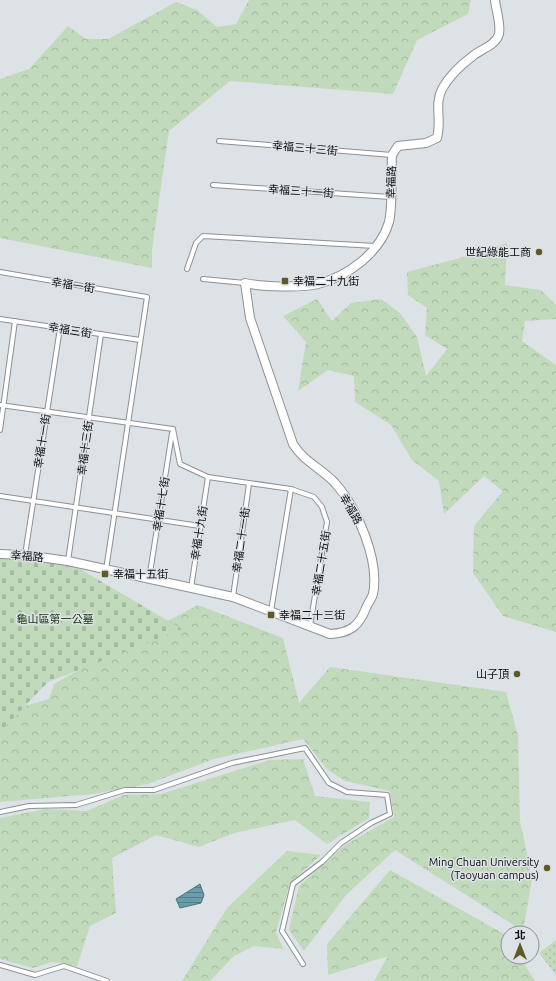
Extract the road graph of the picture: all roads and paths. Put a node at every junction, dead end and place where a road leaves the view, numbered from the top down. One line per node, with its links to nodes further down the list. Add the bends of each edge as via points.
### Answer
1 (495, 0): 3 (street, via 499,33 496,40 474,55 450,77 443,88 438,102 437,138 426,143 398,146)
2 (219, 141): 3 (lane, 幸福三十三街)
3 (392, 155): 5 (street, 幸福路)
4 (213, 185): 5 (lane, 幸福三十一街)
5 (390, 197): 6 (street, 幸福路, via 389,221)
6 (376, 246): 7 (lane, via 203,236 196,243); 10 (street, 幸福路, via 347,272 318,284 302,287)
7 (187, 269)
8 (0, 272): 15 (lane, 幸福一街, via 147,297)
9 (203, 279): 10 (lane)
10 (246, 283): 39 (street, 幸福路, via 250,318 293,444 299,454 326,475 343,494 364,530 371,552 373,594 360,621 344,634 330,634)
11 (0, 319): 12 (lane, 幸福三街)
12 (15, 321): 13 (lane, 幸福三街); 16 (lane)
13 (60, 328): 14 (lane, 幸福三街); 17 (lane, 幸福十一街)
14 (101, 334): 15 (lane, 幸福三街); 18 (lane, 幸福十三街)
15 (140, 340): 19 (lane)
16 (2, 405): 17 (lane); 21 (lane)
17 (47, 411): 18 (lane); 26 (lane, 幸福十一街)
18 (89, 417): 19 (lane); 27 (lane, 幸福十三街)
19 (128, 423): 20 (lane); 28 (lane)
20 (173, 429): 22 (lane, via 180,464); 29 (lane, 幸福十七街)
21 (0, 430)
22 (208, 477): 23 (lane); 30 (lane, 幸福十九街)
23 (249, 484): 24 (lane); 37 (lane, 幸福二十一街)
24 (291, 489): 38 (lane); 39 (lane, 幸福二十五街, via 314,497 322,507 327,522)
25 (0, 496): 26 (lane)
26 (32, 501): 27 (lane); 32 (lane, 幸福十一街)
27 (77, 508): 28 (lane); 33 (lane, 幸福十三街)
28 (114, 513): 29 (lane); 34 (lane)
29 (159, 520): 30 (lane); 35 (lane, 幸福十七街)
30 (200, 526): 36 (lane, 幸福十九街)
31 (0, 554): 32 (street, 幸福路)
32 (25, 555): 33 (street, 幸福路)
33 (68, 561): 34 (street, 幸福路)
34 (106, 570): 35 (street, 幸福路)
35 (149, 579): 36 (street, 幸福路)
36 (191, 588): 37 (street, 幸福路)
37 (233, 597): 38 (street, 幸福路)
38 (271, 611): 39 (street, 幸福路)
39 (310, 627)
40 (0, 812): 41 (lane, via 29,806 76,805 125,790 154,790 232,763 305,748 329,783 347,792 387,795 390,814 340,843 322,862 293,884 282,931)
41 (303, 964)
42 (0, 965): 43 (lane, via 36,976 64,966)
43 (107, 981)

